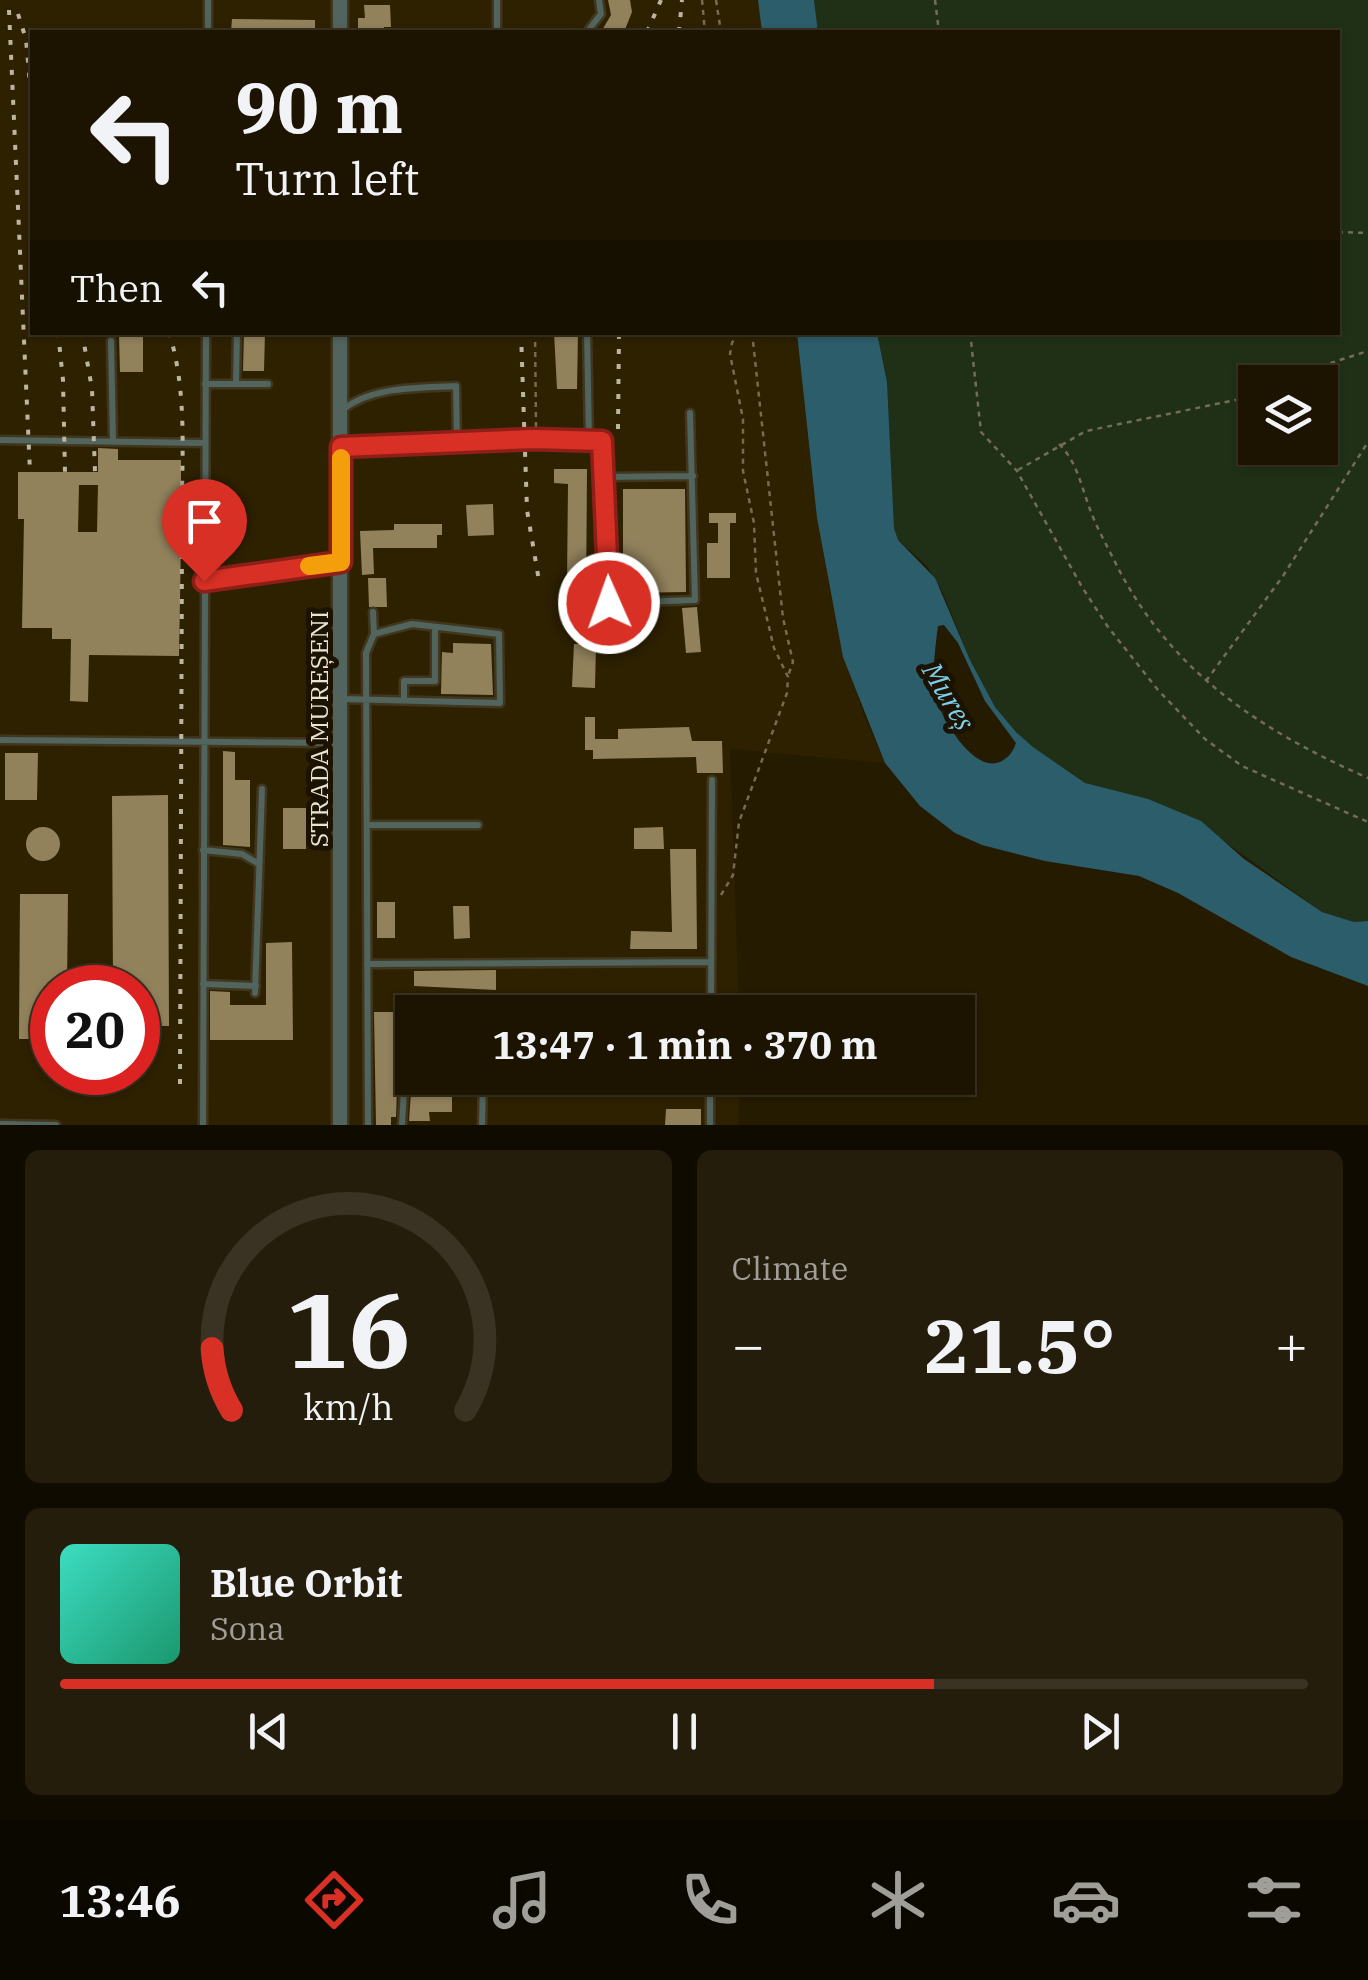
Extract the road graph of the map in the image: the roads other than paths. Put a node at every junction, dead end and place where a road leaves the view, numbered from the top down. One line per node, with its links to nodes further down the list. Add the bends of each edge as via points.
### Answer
1 (208, 0): 5 (lane)
2 (340, 0): 6 (street)
3 (496, 0): 7 (lane)
4 (599, 0): 8 (lane, via 601,14)
5 (208, 30)
6 (340, 30)
7 (497, 30)
8 (589, 30)
9 (206, 335): 14 (lane)
10 (237, 335): 15 (lane)
11 (340, 335): 17 (street, STRADA MUREȘENI)
12 (588, 335): 20 (lane)
13 (111, 341): 21 (lane)
14 (206, 384): 15 (lane); 23 (lane)
15 (236, 384): 16 (lane)
16 (268, 384)
17 (341, 410): 22 (lane, via 369,396 456,386); 24 (street, STRADA MUREȘENI)
18 (690, 413): 25 (lane)
19 (0, 440): 21 (lane)
20 (589, 440): 22 (lane); 26 (lane, via 602,441)
21 (113, 442): 23 (lane)
22 (457, 442): 24 (lane)
23 (205, 443): 28 (lane)
24 (341, 447): 27 (street, STRADA MUREȘENI)
25 (694, 476): 26 (lane); 26 (lane, via 694,600 609,603)
26 (603, 477)
27 (341, 562): 28 (lane); 33 (street, STRADA MUREȘENI)
28 (204, 581): 36 (lane)
29 (373, 612): 31 (lane)
30 (435, 627): 31 (lane, via 412,624); 34 (lane, via 435,681 404,680); 34 (lane, via 500,634 500,703)
31 (374, 634): 32 (lane, via 366,653)
32 (367, 698): 33 (lane); 34 (lane); 40 (lane)
33 (342, 699): 37 (street, STRADA MUREȘENI)
34 (404, 700)
35 (0, 740): 36 (lane)
36 (203, 742): 37 (lane); 42 (lane)
37 (341, 743): 54 (street, STRADA MUREȘENI)
38 (712, 780): 44 (lane)
39 (262, 789): 43 (lane)
40 (367, 825): 41 (lane); 45 (lane)
41 (478, 825)
42 (203, 850): 43 (lane, via 242,854); 46 (lane)
43 (260, 865): 46 (lane, via 255,990)
44 (711, 962): 45 (lane); 47 (lane)
45 (367, 964): 55 (lane)
46 (203, 984): 53 (lane)
47 (710, 995)
48 (404, 1095): 56 (lane)
49 (482, 1095): 57 (lane)
50 (710, 1095): 58 (lane)
51 (0, 1124): 52 (lane)
52 (56, 1125)
53 (203, 1125)
54 (340, 1125)
55 (368, 1125)
56 (402, 1125)
57 (482, 1125)
58 (710, 1125)

